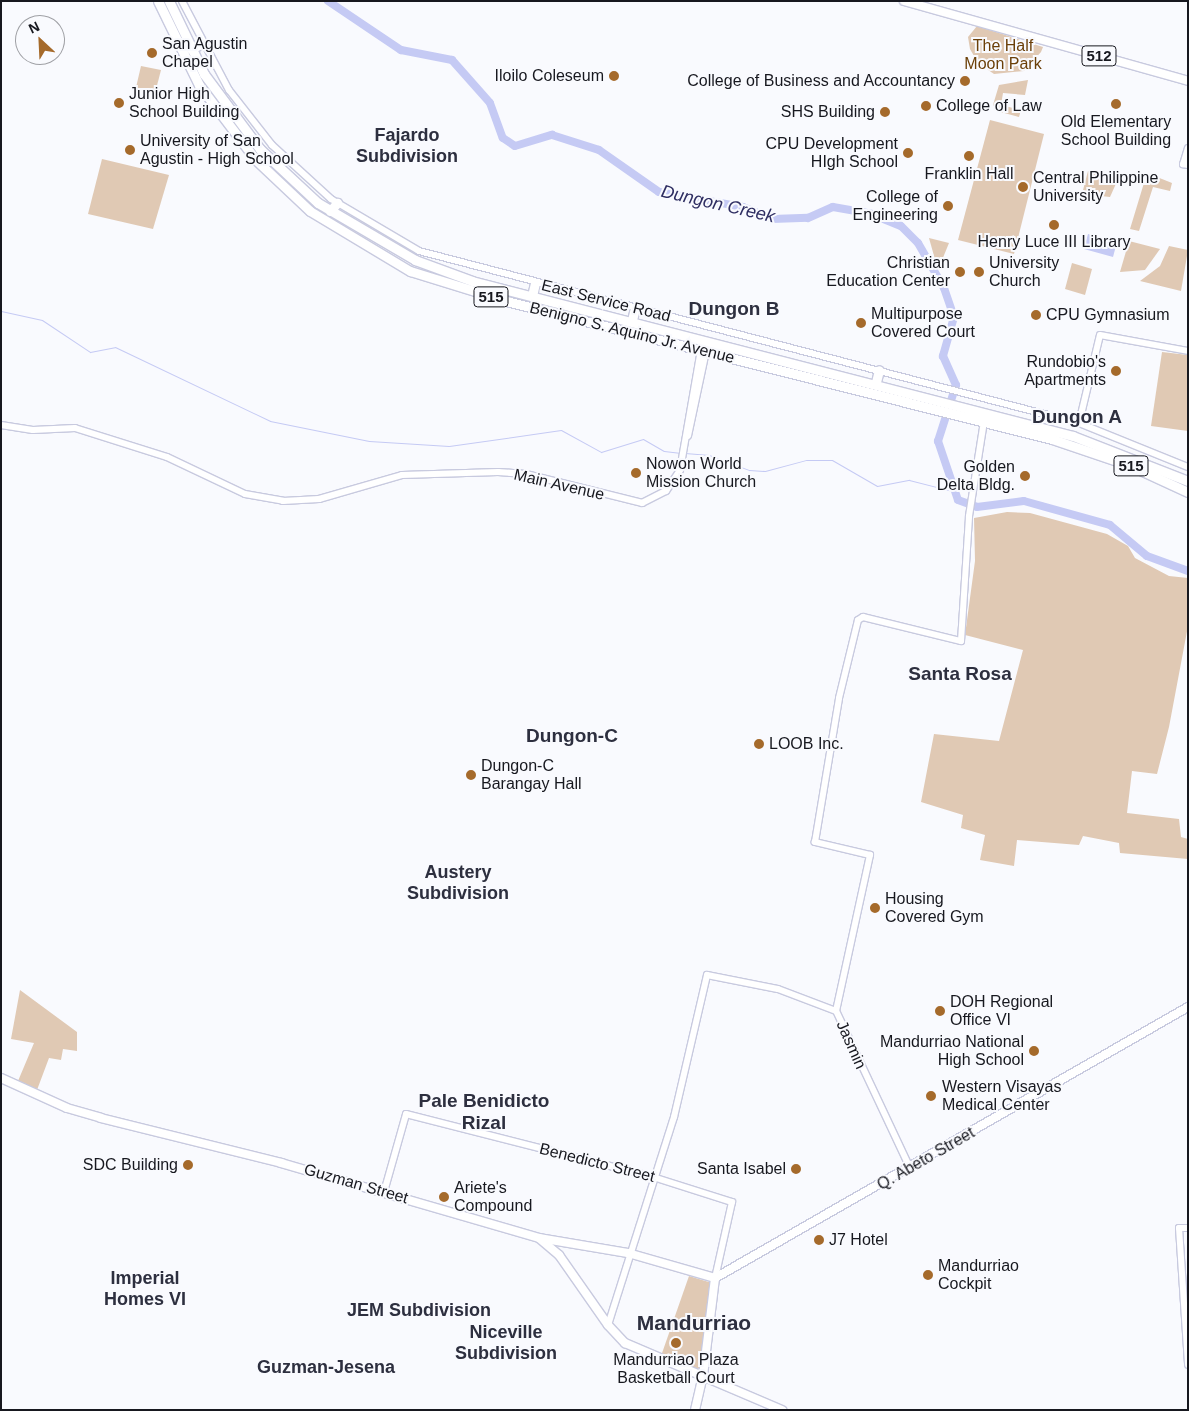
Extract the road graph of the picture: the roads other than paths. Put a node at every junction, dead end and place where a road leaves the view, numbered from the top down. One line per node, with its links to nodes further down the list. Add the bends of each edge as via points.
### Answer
1 (158, 1): 5 (highway, Benigno S. Aquino Jr. Avenue / 515)
2 (169, 1): 5 (highway, Benigno S. Aquino Jr. Avenue / 515)
3 (182, 1): 6 (street, East Service Road)
4 (904, 1): 8 (main road, 512)
5 (173, 24): 7 (highway, Benigno S. Aquino Jr. Avenue / 515); 11 (highway, Benigno S. Aquino Jr. Avenue / 515, via 209,100)
6 (201, 44): 7 (highway); 13 (street, East Service Road, via 254,124)
7 (191, 49): 10 (highway, Benigno S. Aquino Jr. Avenue / 515, via 219,97)
8 (1188, 81)
9 (1188, 148): 12 (street)
10 (260, 149): 11 (highway); 14 (highway, Benigno S. Aquino Jr. Avenue / 515)
11 (252, 155): 16 (highway, Benigno S. Aquino Jr. Avenue / 515, via 293,198)
12 (1186, 165)
13 (336, 202): 14 (highway); 17 (street, East Service Road, via 419,251)
14 (330, 211): 15 (highway, Benigno S. Aquino Jr. Avenue / 515)
15 (357, 228): 16 (highway); 18 (highway, Benigno S. Aquino Jr. Avenue / 515, via 415,260)
16 (349, 238): 20 (highway, Benigno S. Aquino Jr. Avenue / 515, via 418,275)
17 (535, 283): 19 (highway); 21 (street, East Service Road)
18 (499, 288): 19 (highway, Benigno S. Aquino Jr. Avenue / 515); 20 (highway)
19 (532, 296): 22 (highway, Benigno S. Aquino Jr. Avenue / 515)
20 (495, 298): 24 (highway, Benigno S. Aquino Jr. Avenue / 515)
21 (635, 308): 22 (highway); 28 (street, East Service Road)
22 (632, 320): 23 (highway, Benigno S. Aquino Jr. Avenue / 515)
23 (664, 329): 24 (highway); 27 (highway, Benigno S. Aquino Jr. Avenue / 515)
24 (661, 340): 25 (highway, Benigno S. Aquino Jr. Avenue / 515)
25 (704, 350): 29 (highway, Benigno S. Aquino Jr. Avenue / 515); 33 (street, Main Avenue, via 683,462 666,491 642,503 517,473 402,475 301,502 270,499 224,485 167,457 75,428)
26 (1188, 351): 32 (street, via 1100,335)
27 (801, 364): 29 (highway); 30 (highway, Benigno S. Aquino Jr. Avenue / 515)
28 (879, 370): 30 (highway); 32 (street, East Service Road)
29 (797, 374): 31 (highway, Benigno S. Aquino Jr. Avenue / 515)
30 (876, 382): 34 (highway, Benigno S. Aquino Jr. Avenue / 515)
31 (984, 421): 34 (highway, Benigno S. Aquino Jr. Avenue / 515); 39 (street, Jasmin, via 971,503 961,641 863,617 858,620 839,698 815,842 870,855)
32 (1079, 423): 35 (street, East Service Road)
33 (1, 425)
34 (1072, 440): 36 (highway, Benigno S. Aquino Jr. Avenue / 515); 37 (highway, Benigno S. Aquino Jr. Avenue / 515)
35 (1188, 467)
36 (1188, 481)
37 (1188, 492)
38 (1188, 1007): 41 (main road, Q. Abeto Street)
39 (836, 1011): 41 (street, Jasmin); 42 (street, via 795,993 707,975 674,1117)
40 (1, 1078): 43 (main road, Guzman Street, via 67,1108)
41 (910, 1168): 47 (main road, Q. Abeto Street)
42 (653, 1177): 43 (street, Benedicto Street, via 406,1114); 46 (street); 47 (street, Benedicto Street, via 732,1202)
43 (384, 1192): 45 (main road, Guzman Street)
44 (1188, 1228): 49 (street, via 1179,1228)
45 (539, 1238): 46 (main road, Guzman Street); 48 (main road, via 559,1255)
46 (628, 1253): 47 (main road, Guzman Street); 48 (street)
47 (715, 1278): 50 (main road)
48 (608, 1325): 50 (main road, via 641,1352)
49 (1188, 1365)
50 (703, 1376): 51 (main road); 52 (main road)
51 (695, 1410)
52 (782, 1410)

